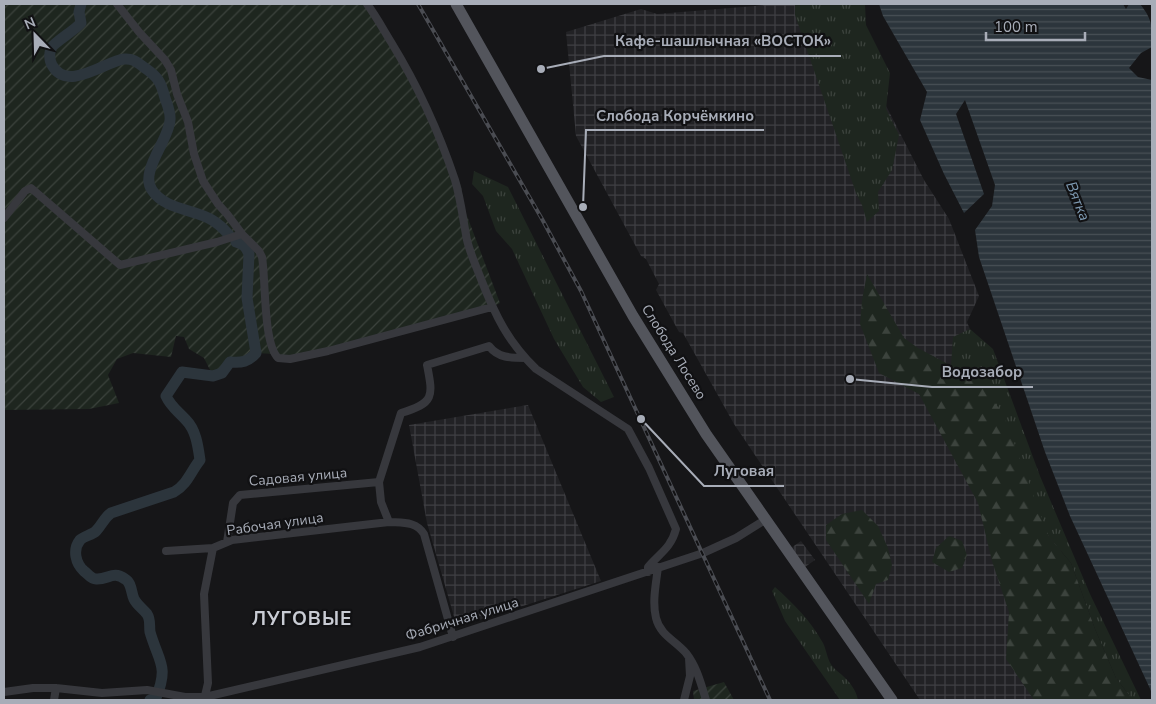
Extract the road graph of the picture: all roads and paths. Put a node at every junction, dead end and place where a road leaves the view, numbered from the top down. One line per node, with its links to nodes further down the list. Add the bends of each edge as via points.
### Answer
1 (117, 4): 5 (street, via 171,70 203,182)
2 (367, 4): 6 (street, via 424,100 455,180 469,246)
3 (456, 4): 9 (main road, Слобода Лосево, via 633,316 706,434)
4 (4, 218): 5 (street, via 31,188 120,265)
5 (242, 234): 6 (street, via 262,257 269,335 278,358 328,352)
6 (492, 307): 7 (street, via 507,335)
7 (525, 358): 8 (street, via 498,355 489,346 426,365 430,398 418,408 401,413); 15 (street, via 536,369 628,429 676,529 673,540 648,567)
8 (379, 482): 10 (street); 11 (street, Садовая улица, via 240,496 233,503)
9 (766, 520): 14 (street, Фабричная улица, via 706,552); 24 (main road, Слобода Лосево)
10 (388, 522): 11 (street, Рабочая улица); 16 (street, Рабочая улица, via 412,524 420,527 424,534)
11 (227, 542): 12 (street, Рабочая улица)
12 (213, 548): 13 (street, Рабочая улица); 20 (street, via 204,594 208,682)
13 (166, 551)
14 (658, 567): 15 (street, Фабричная улица); 17 (street, via 655,618 660,630)
15 (648, 572): 16 (street, Фабричная улица)
16 (453, 636): 20 (street, Фабричная улица, via 420,647)
17 (689, 657): 22 (street, via 690,676); 23 (street)
18 (56, 688): 19 (street, Фабричная улица); 20 (street, Фабричная улица, via 102,693 147,690); 21 (street)
19 (4, 692)
20 (205, 699)
21 (54, 700)
22 (684, 700)
23 (706, 700)
24 (892, 700)

